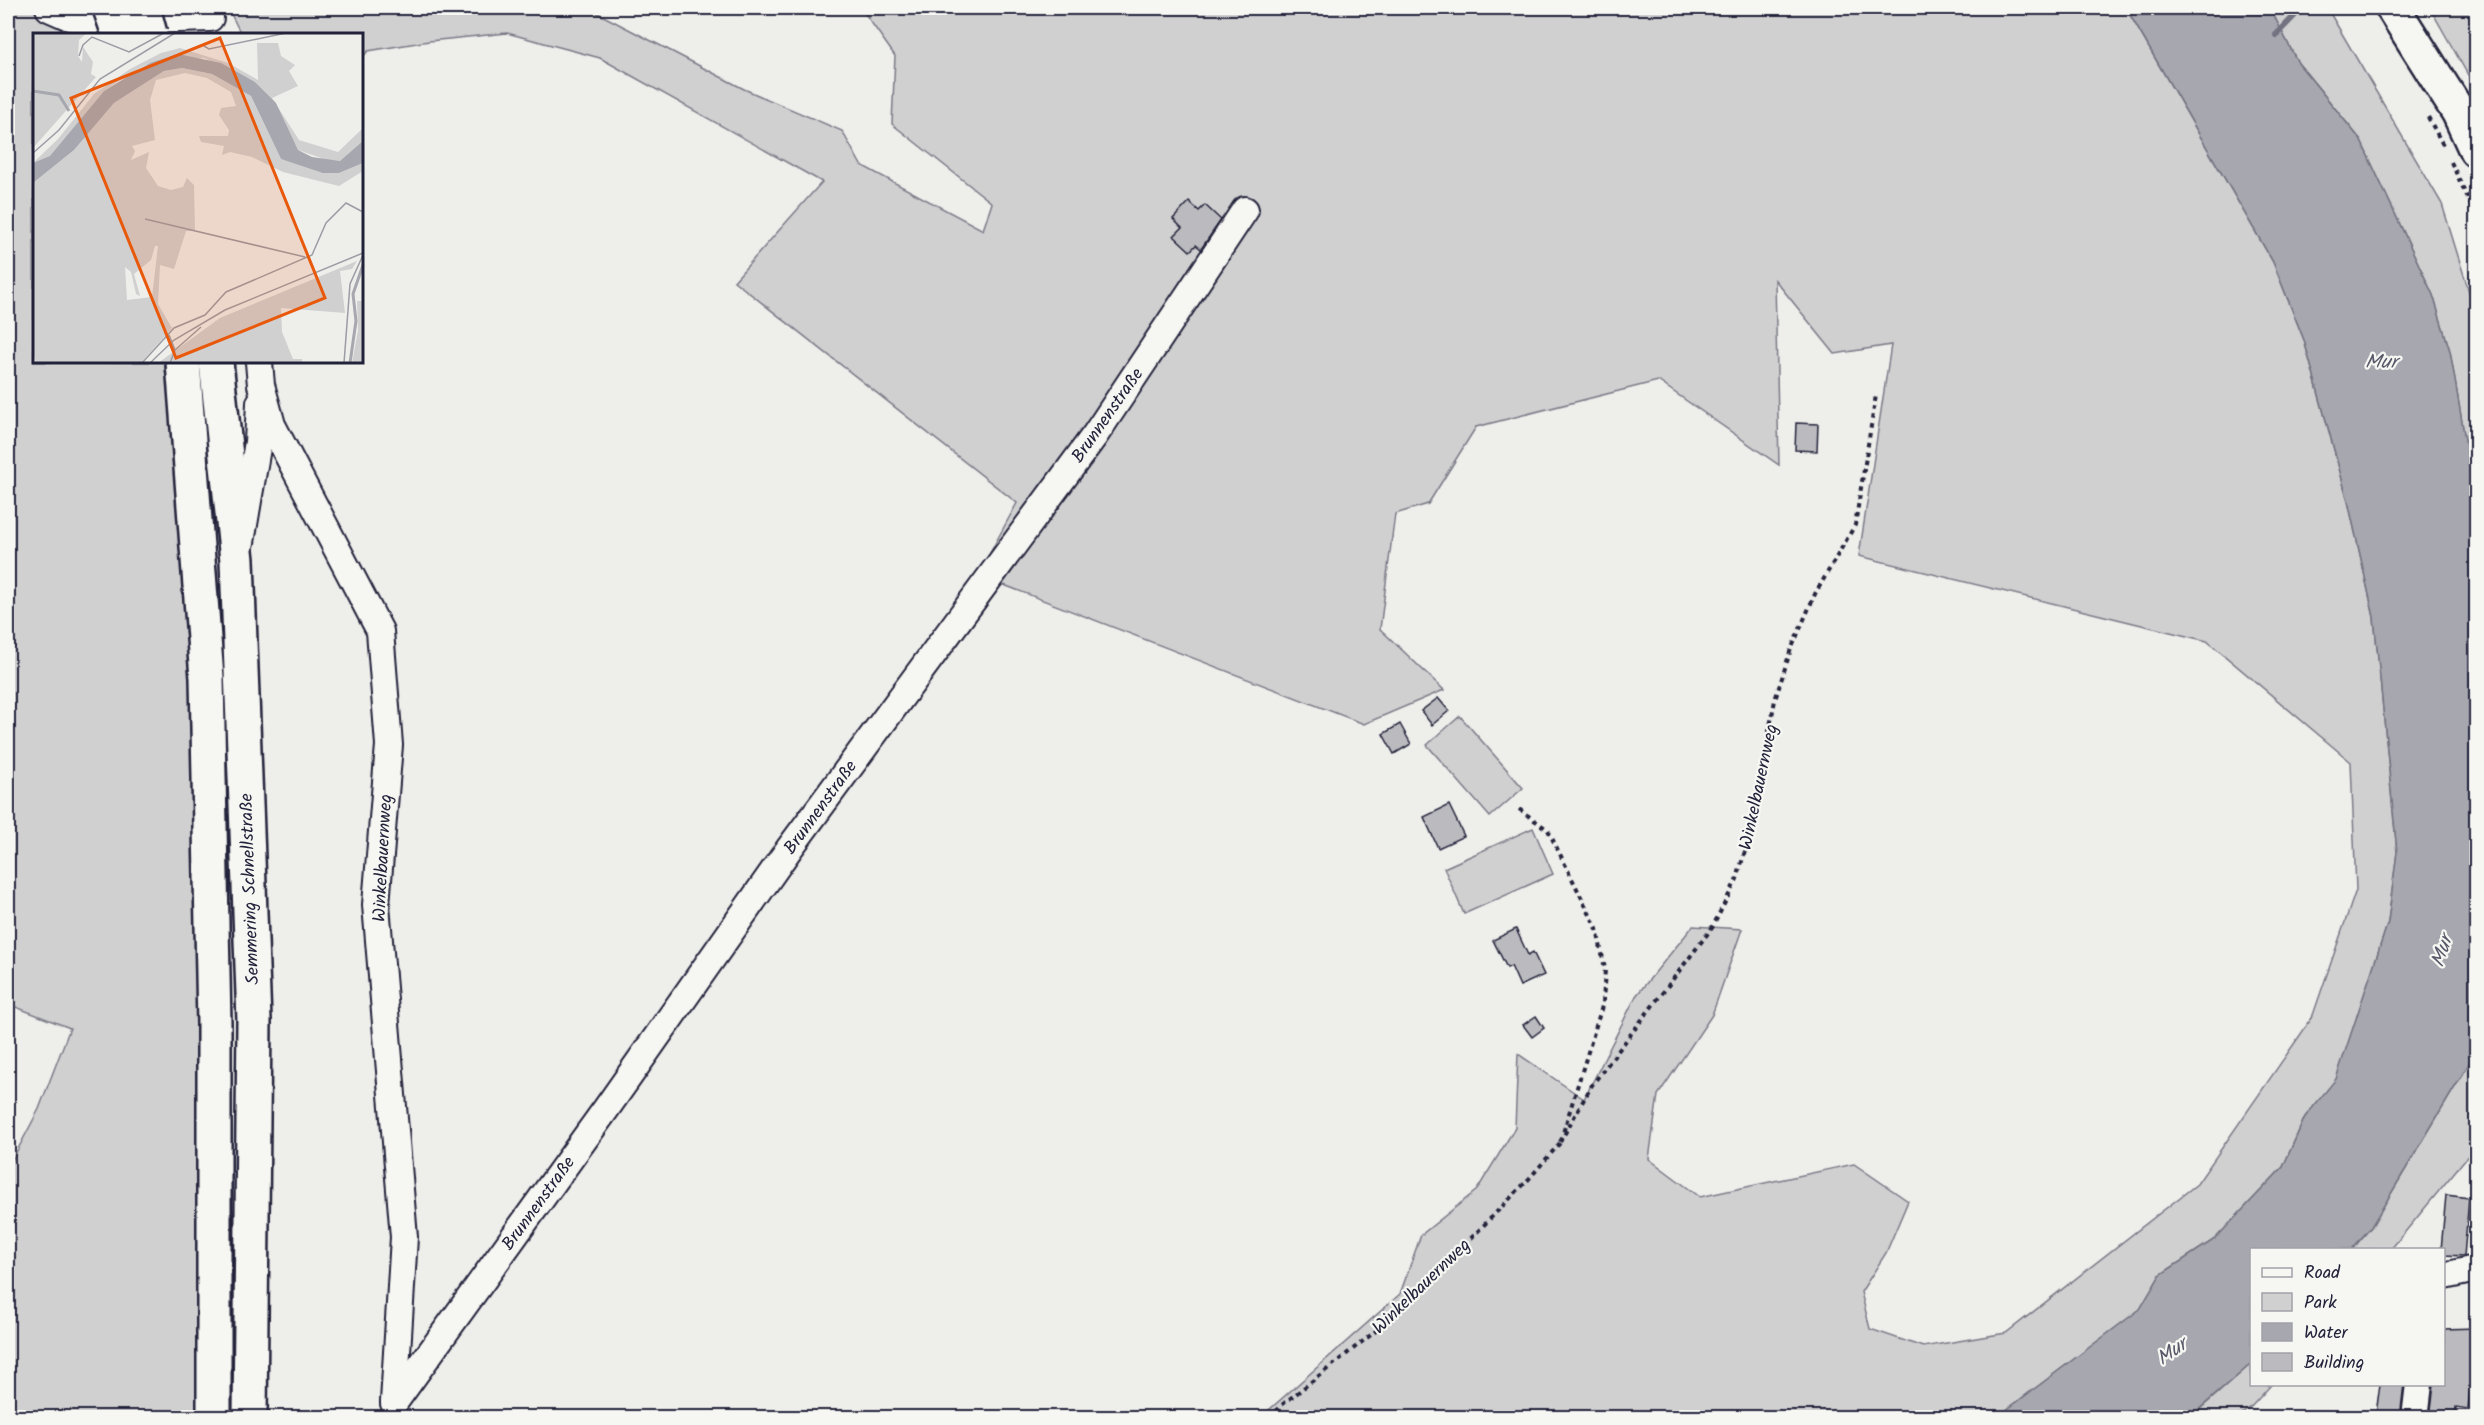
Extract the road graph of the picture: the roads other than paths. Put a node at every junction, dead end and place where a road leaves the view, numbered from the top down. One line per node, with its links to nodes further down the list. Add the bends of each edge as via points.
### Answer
1 (49, 8): 6 (street)
2 (110, 8): 7 (main road, bridge)
3 (143, 8): 8 (main road, bridge)
4 (2393, 8): 9 (main road, via 2459,113)
5 (212, 20): 6 (street, via 88,22)
6 (72, 26)
7 (119, 33)
8 (150, 33)
9 (2476, 150)
10 (1245, 210): 18 (street, Brunnenstraße, via 1095,435 789,849)
11 (183, 363): 19 (main road, Semmering Schnellstraße, via 207,678 214,1024)
12 (216, 363): 14 (main road, Semmering Schnellstraße)
13 (260, 373): 14 (street, via 258,442); 18 (street, Winkelbauernweg, via 272,425 380,631 389,745 376,905 404,1237)
14 (237, 560): 20 (main road, Semmering Schnellstraße, via 254,1021)
15 (2471, 1270): 16 (street)
16 (2445, 1276)
17 (2419, 1386): 21 (street)
18 (395, 1410)
19 (214, 1418)
20 (250, 1418)
21 (2415, 1418)

